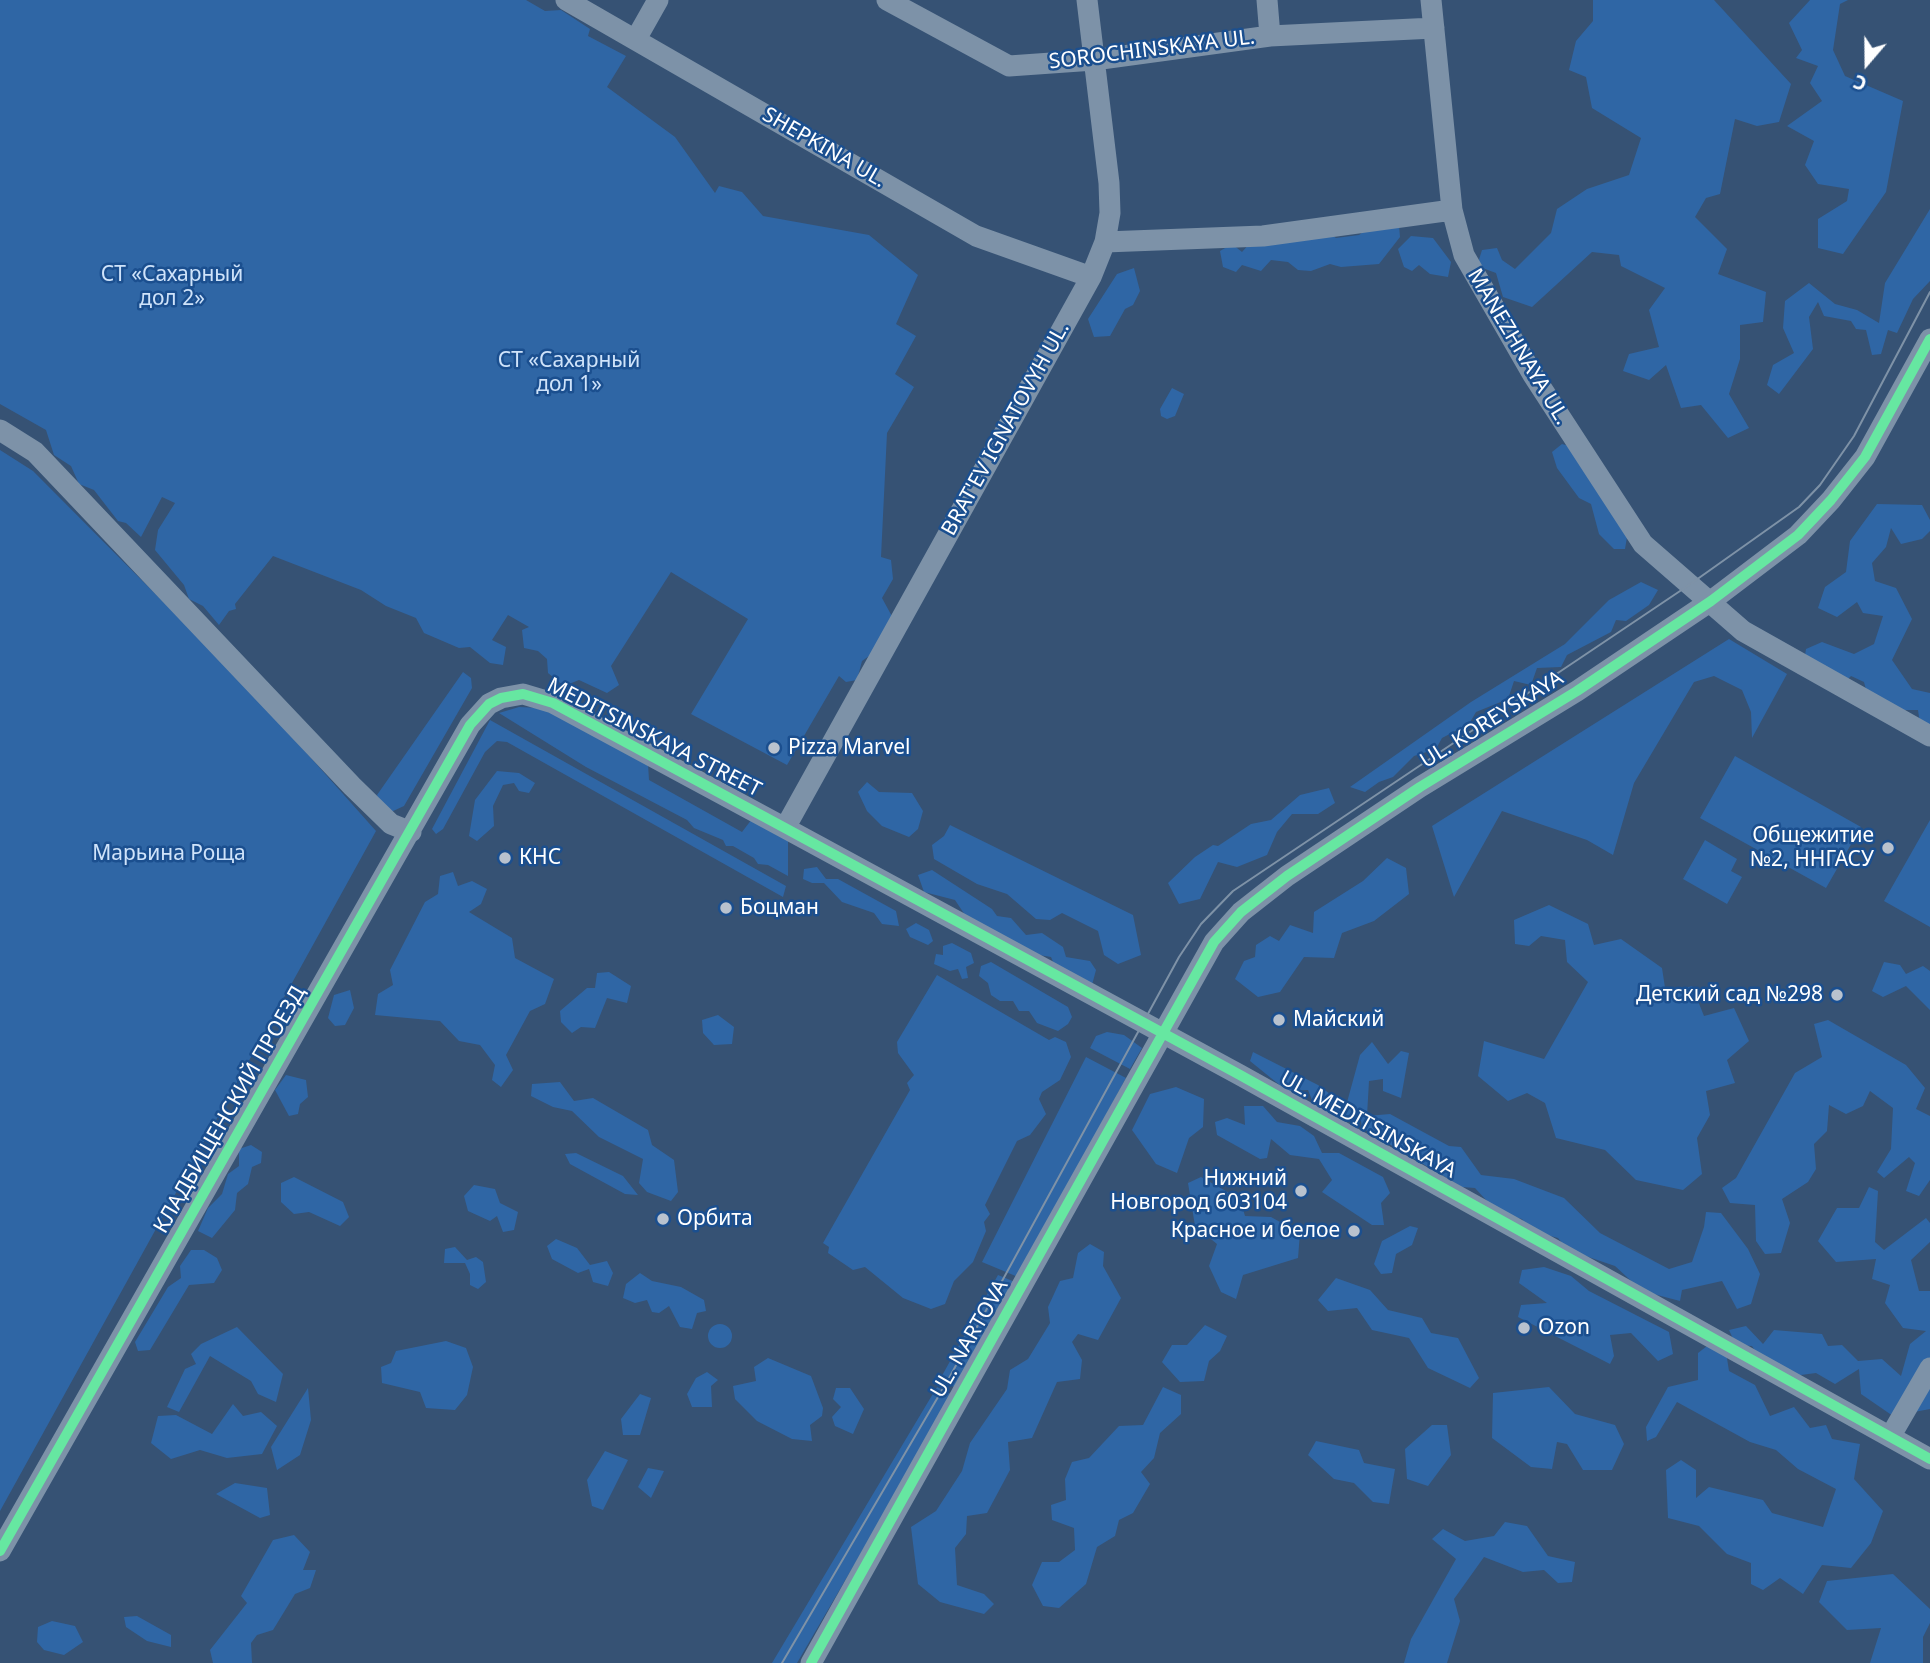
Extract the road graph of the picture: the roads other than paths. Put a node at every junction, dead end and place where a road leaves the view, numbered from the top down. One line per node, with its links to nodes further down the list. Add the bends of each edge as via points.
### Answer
1 (566, 0): 9 (street, SHEPKINA UL.)
2 (659, 0): 9 (street)
3 (887, 0): 10 (street, SOROCHINSKAYA UL., via 1009,65)
4 (1087, 0): 10 (street, BRAT'EV IGNATOVYH UL.)
5 (1267, 0): 8 (street)
6 (1431, 0): 7 (street, MANEZHNAYA UL.)
7 (1434, 28): 8 (street, SOROCHINSKAYA UL.); 11 (street, MANEZHNAYA UL.)
8 (1270, 36): 10 (street, SOROCHINSKAYA UL.)
9 (636, 39): 13 (street, SHEPKINA UL., via 976,236)
10 (1094, 60): 12 (street, BRAT'EV IGNATOVYH UL., via 1109,183)
11 (1452, 210): 12 (street, via 1263,236); 16 (street, MANEZHNAYA UL., via 1464,255 1498,318 1613,499 1643,544 1678,578)
12 (1105, 242): 13 (street, BRAT'EV IGNATOVYH UL.)
13 (1091, 277): 19 (street, BRAT'EV IGNATOVYH UL.)
14 (1930, 339): 16 (street, UL. KOREYSKAYA, via 1865,457 1831,500 1798,535)
15 (0, 430): 20 (street, via 35,452 352,786 391,824)
16 (1711, 601): 18 (street, MANEZHNAYA UL., via 1753,637); 21 (street, UL. KOREYSKAYA, via 1577,691 1420,787 1241,912 1214,942)
17 (501, 698): 19 (street, MEDITSINSKAYA STREET, via 523,694 554,703); 20 (street, КЛАДБИЩЕНСКИЙ ПРОЕЗД, via 470,724)
18 (1930, 736)
19 (785, 828): 21 (street, UL. MEDITSINSKAYA)
20 (411, 832): 25 (street, КЛАДБИЩЕНСКИЙ ПРОЕЗД)
21 (1161, 1035): 23 (street, UL. MEDITSINSKAYA); 26 (street, UL. NARTOVA)
22 (1930, 1368): 23 (street)
23 (1890, 1437): 24 (street, UL. MEDITSINSKAYA)
24 (1930, 1459)
25 (0, 1550)
26 (811, 1663)

